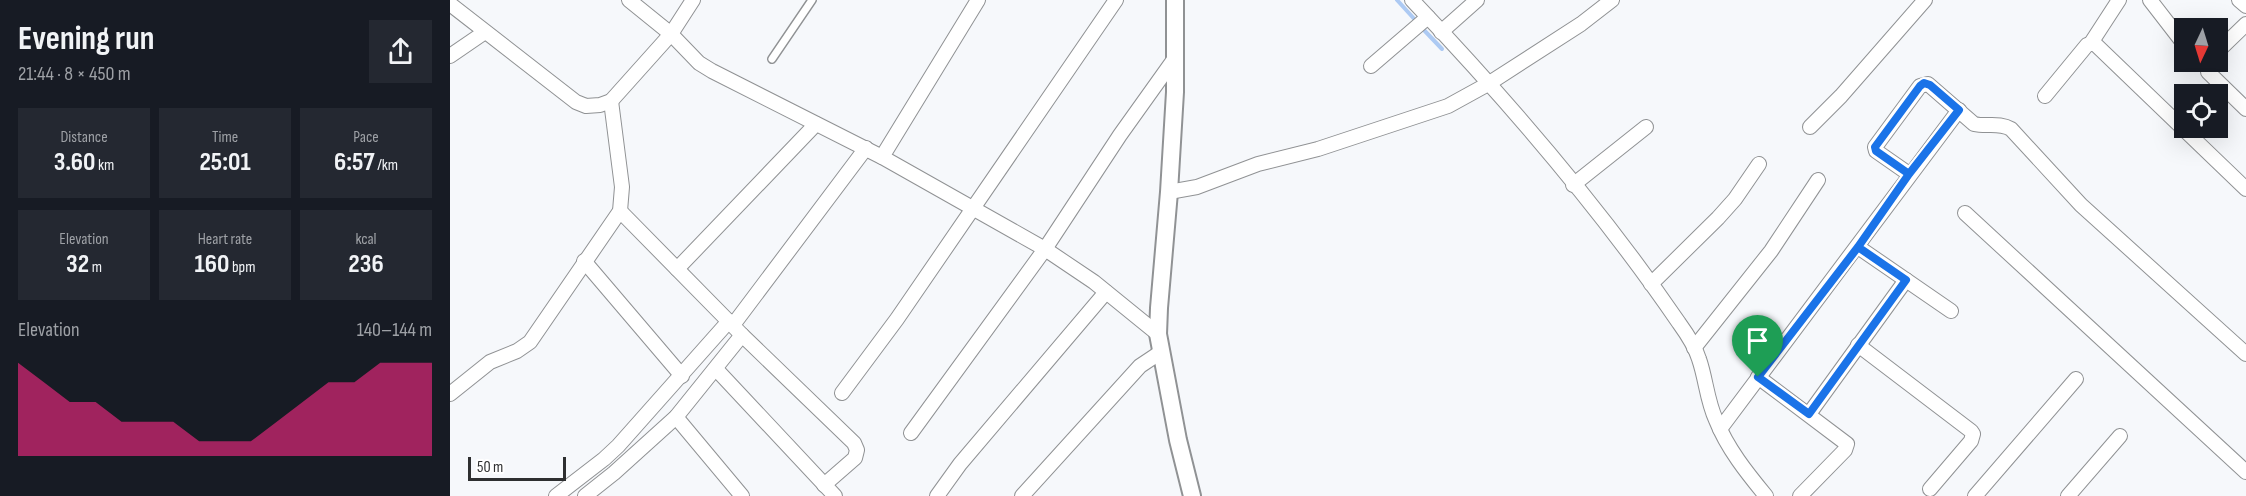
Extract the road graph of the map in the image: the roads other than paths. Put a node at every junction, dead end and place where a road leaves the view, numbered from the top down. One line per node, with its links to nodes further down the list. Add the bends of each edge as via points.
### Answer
1 (628, 0): 21 (street)
2 (693, 0): 21 (street)
3 (812, 0): 26 (lane)
4 (978, 0): 38 (street)
5 (1116, 0): 45 (street)
6 (1175, 0): 25 (street)
7 (1412, 0): 16 (street)
8 (1477, 0): 20 (street)
9 (1612, 0): 29 (street)
10 (2119, 0): 23 (street)
11 (2150, 0): 18 (street)
12 (2239, 0): 15 (street)
13 (1919, 2): 36 (street)
14 (450, 4): 19 (street)
15 (2246, 6)
16 (1422, 22): 20 (street); 27 (street)
17 (2246, 24): 22 (street)
18 (2174, 31)
19 (485, 32): 24 (street); 31 (street, via 576,102 586,106)
20 (1441, 32): 29 (street)
21 (671, 34): 31 (street); 34 (street, via 683,49 712,71)
22 (2228, 41)
23 (2091, 43): 30 (street); 43 (street)
24 (450, 56)
25 (1175, 58): 44 (street); 49 (street)
26 (772, 59)
27 (1371, 66)
28 (2208, 72): 32 (street)
29 (1488, 84): 42 (street); 44 (street, via 1448,106 1404,122 1250,166 1197,187)
30 (2045, 96)
31 (611, 101): 46 (street, via 622,188)
32 (2246, 108)
33 (1959, 110): 40 (street); 40 (street, via 1928,84 1922,84 1913,95 1875,147); 61 (street, via 1974,124 2011,129 2080,205)
34 (816, 124): 37 (street); 51 (street)
35 (1646, 127): 42 (street)
36 (1810, 128)
37 (866, 148): 38 (street); 56 (street)
38 (882, 157): 45 (street)
39 (1759, 164): 53 (street, via 1718,218)
40 (1909, 174): 48 (street)
41 (1818, 180): 59 (street, via 1771,251)
42 (1574, 185): 53 (street)
43 (2246, 189)
44 (1169, 192): 57 (street)
45 (973, 209): 49 (street); 66 (street)
46 (620, 211): 50 (street); 51 (street)
47 (1965, 213): 73 (street)
48 (1858, 247): 52 (street); 64 (street)
49 (1045, 249): 54 (street); 71 (street)
50 (584, 261): 63 (street); 67 (street, via 530,342 490,362)
51 (677, 269): 56 (street)
52 (1906, 280): 55 (street); 58 (street)
53 (1651, 284): 59 (street)
54 (1106, 292): 57 (street); 80 (street)
55 (1951, 311)
56 (735, 327): 62 (street); 63 (street); 74 (street, via 856,447 855,458)
57 (1158, 334): 60 (street)
58 (1858, 345): 68 (street); 75 (street, via 1971,431 1971,441)
59 (1694, 348): 70 (street)
60 (1161, 352): 81 (street, via 1140,366); 82 (street)
61 (2246, 354)
62 (716, 369): 69 (street); 74 (street)
63 (682, 376): 76 (street, via 618,446)
64 (1758, 377): 68 (street); 70 (street)
65 (2076, 379): 85 (street)
66 (842, 393)
67 (450, 394)
68 (1809, 414): 84 (street, via 1847,444)
69 (676, 417): 77 (street); 78 (street)
70 (1720, 429): 83 (street)
71 (911, 433)
72 (2120, 436): 86 (street)
73 (2246, 472)
74 (824, 485): 79 (street)
75 (1930, 489)
76 (556, 496)
77 (585, 496)
78 (742, 496)
79 (835, 496)
80 (937, 496)
81 (1022, 496)
82 (1192, 496)
83 (1766, 496)
84 (1800, 496)
85 (1975, 496)
86 (2068, 496)

